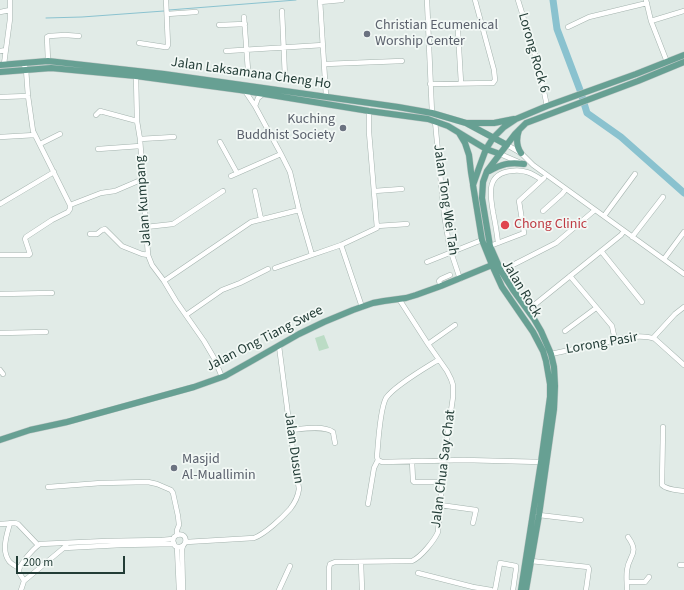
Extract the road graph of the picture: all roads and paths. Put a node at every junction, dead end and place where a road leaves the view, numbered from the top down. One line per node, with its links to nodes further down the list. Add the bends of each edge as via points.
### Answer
1 (10, 0): 9 (street)
2 (166, 0): 10 (street)
3 (342, 0): 7 (street)
4 (427, 0): 43 (street)
5 (475, 0): 42 (street, via 496,80)
6 (518, 0): 50 (street, Lorong Rock 6, via 539,68)
7 (320, 1): 23 (street)
8 (647, 2): 16 (street); 19 (street, via 589,18)
9 (10, 10): 13 (street); 26 (street)
10 (167, 11): 14 (street); 22 (street, via 167,47)
11 (282, 11): 24 (street)
12 (684, 11): 16 (street)
13 (0, 12)
14 (196, 12)
15 (244, 17): 17 (street)
16 (651, 21): 32 (street)
17 (244, 24): 18 (street); 25 (street)
18 (220, 25)
19 (568, 27)
20 (458, 30): 42 (street)
21 (79, 36): 30 (street, via 47,37)
22 (139, 43)
23 (323, 45): 24 (street); 36 (street)
24 (284, 48): 25 (street); 41 (street)
25 (246, 49): 28 (street); 38 (street)
26 (6, 50): 27 (street); 35 (street)
27 (0, 51)
28 (226, 51)
29 (684, 54): 32 (main road, Jalan Rock)
30 (48, 60): 34 (main road, Jalan Laksamana Cheng Ho); 47 (main road, Jalan Laksamana Cheng Ho)
31 (402, 61): 36 (street)
32 (666, 62): 50 (main road, Jalan Rock)
33 (684, 62): 59 (main road, Jalan Rock, via 536,118)
34 (23, 63): 35 (main road, Jalan Laksamana Cheng Ho); 37 (street)
35 (2, 64)
36 (325, 64): 47 (street)
37 (26, 70): 39 (main road, Jalan Laksamana Cheng Ho); 40 (main road, Jalan Laksamana Cheng Ho, via 50,68); 46 (street)
38 (248, 70)
39 (0, 72)
40 (136, 76): 44 (main road, Jalan Laksamana Cheng Ho); 56 (street, Jalan Kumpang)
41 (285, 77)
42 (460, 83): 43 (street)
43 (430, 84): 53 (street)
44 (245, 91): 45 (main road, Jalan Laksamana Cheng Ho); 49 (street)
45 (264, 94): 49 (street, via 258,98); 51 (main road, Jalan Laksamana Cheng Ho)
46 (28, 96): 48 (street); 62 (street)
47 (326, 96): 51 (main road, via 327,100); 53 (main road, Jalan Laksamana Cheng Ho)
48 (0, 97)
49 (255, 106): 74 (street)
50 (547, 106): 55 (main road, Jalan Rock)
51 (361, 110): 52 (main road, Jalan Laksamana Cheng Ho)
52 (369, 111): 57 (main road, Jalan Laksamana Cheng Ho); 91 (street)
53 (432, 113): 58 (main road, Jalan Laksamana Cheng Ho)
54 (96, 115): 56 (street, via 100,111)
55 (516, 118): 58 (main road, via 494,123); 65 (main road, Jalan Rock)
56 (137, 121): 66 (street, Jalan Kumpang)
57 (435, 121): 60 (main road, Jalan Laksamana Cheng Ho); 112 (street, Jalan Tong Wei Tah, via 444,214)
58 (466, 123): 65 (main road, Jalan Laksamana Cheng Ho)
59 (519, 129): 69 (main road, Jalan Rock); 73 (main road, via 517,144)
60 (459, 132): 72 (main road, Jalan Laksamana Cheng Ho); 86 (main road, via 469,155)
61 (60, 134): 68 (street)
62 (35, 135): 63 (street); 68 (street)
63 (0, 137)
64 (174, 137): 66 (street)
65 (493, 138): 69 (main road, Jalan Laksamana Cheng Ho); 72 (main road, Jalan Rock)
66 (140, 139): 70 (street, Jalan Kumpang)
67 (220, 142): 80 (street)
68 (40, 144): 79 (street)
69 (507, 145): 73 (street); 75 (main road, Jalan Rock)
70 (140, 146): 71 (street); 84 (street, Jalan Kumpang)
71 (98, 149)
72 (486, 149): 75 (main road, Jalan Laksamana Cheng Ho); 86 (main road, Jalan Rock)
73 (521, 153): 77 (street)
74 (281, 154): 80 (street); 95 (street, via 290,172)
75 (500, 154): 76 (street); 78 (main road, Jalan Rock)
76 (524, 164): 77 (street); 78 (main road, via 508,163)
77 (532, 165): 82 (street)
78 (487, 171): 110 (main road, Jalan Rock, via 482,198)
79 (54, 172): 93 (street); 94 (street)
80 (237, 173): 83 (street)
81 (635, 174): 98 (street)
82 (546, 175): 85 (street); 89 (street)
83 (231, 176)
84 (143, 179): 94 (street); 102 (street, Jalan Kumpang)
85 (542, 180): 108 (street, via 519,201 524,233); 108 (street, via 518,170 506,171 497,176 492,183 491,196)
86 (474, 185): 107 (main road, Jalan Rock)
87 (402, 189): 91 (street)
88 (223, 190): 102 (street, via 173,224)
89 (566, 190): 96 (street); 97 (street)
90 (255, 191): 99 (street)
91 (374, 191): 101 (street)
92 (663, 197): 106 (street)
93 (0, 204)
94 (70, 205): 113 (street, via 68,212 26,237 30,254)
95 (299, 210): 99 (street); 115 (street)
96 (595, 210): 98 (street); 121 (street, via 556,243)
97 (543, 211)
98 (604, 216): 103 (street)
99 (261, 220): 126 (street, via 248,224)
100 (406, 224): 101 (street)
101 (377, 226): 109 (street)
102 (146, 227): 114 (street, Jalan Kumpang)
103 (624, 231): 106 (street); 111 (street)
104 (684, 232): 116 (street)
105 (90, 234): 114 (street, via 97,234 105,229 122,246)
106 (632, 237): 116 (street)
107 (482, 240): 112 (street); 118 (main road, Jalan Rock)
108 (498, 243): 110 (street)
109 (341, 245): 115 (street); 132 (street)
110 (490, 246): 121 (main road, Jalan Rock)
111 (601, 251): 124 (street); 131 (street)
112 (451, 252): 117 (street); 125 (street, Jalan Tong Wei Tah)
113 (0, 255)
114 (148, 255): 126 (street, Jalan Kumpang)
115 (312, 255): 119 (street)
116 (664, 259): 122 (street)
117 (427, 262)
118 (492, 265): 125 (main road, Jalan Ong Tiang Swee); 156 (main road, Jalan Rock, via 502,287 533,332 546,361 550,397)
119 (275, 268)
120 (268, 269): 136 (street, via 222,290)
121 (501, 271): 135 (main road, Jalan Rock)
122 (684, 274)
123 (450, 275): 127 (street, via 439,281)
124 (570, 276): 134 (street); 135 (street)
125 (460, 278): 127 (main road, Jalan Ong Tiang Swee)
126 (164, 281): 136 (street, Jalan Kumpang)
127 (441, 286): 130 (main road, Jalan Ong Tiang Swee)
128 (52, 293): 129 (street)
129 (0, 294)
130 (399, 299): 132 (main road, Jalan Ong Tiang Swee); 143 (street, Jalan Chua Say Chat)
131 (642, 302)
132 (362, 306): 144 (main road, Jalan Ong Tiang Swee, via 303,332)
133 (684, 307): 141 (street, Lorong Pasir)
134 (596, 308): 138 (street); 142 (street, via 612,326)
135 (528, 310): 145 (main road, Jalan Rock)
136 (186, 315): 148 (street, Jalan Kumpang, via 214,358)
137 (455, 325): 143 (street)
138 (565, 331)
139 (0, 332): 140 (street)
140 (46, 332)
141 (653, 338): 142 (street, Lorong Pasir, via 635,336); 147 (street, Lorong Pasir)
142 (615, 340): 145 (street, Lorong Pasir)
143 (428, 344): 146 (street, Jalan Chua Say Chat)
144 (279, 346): 148 (main road, Jalan Ong Tiang Swee); 150 (street, Jalan Dusun)
145 (551, 354): 162 (main road, Jalan Rock, via 555,399)
146 (438, 360): 153 (street, via 395,389 386,399 381,416); 154 (street, Jalan Chua Say Chat, via 453,386)
147 (684, 365)
148 (222, 377): 151 (main road, Jalan Ong Tiang Swee, via 177,392)
149 (663, 427): 159 (street, via 662,485)
150 (290, 430): 152 (street, via 329,430 333,432); 171 (street, Jalan Dusun, via 299,489 290,509 262,535 254,538)
151 (0, 440)
152 (335, 443)
153 (378, 460): 155 (street); 160 (street, via 374,468)
154 (444, 460): 155 (street); 156 (street); 157 (street, Jalan Chua Say Chat)
155 (412, 461): 157 (street, via 414,482)
156 (541, 462): 195 (main road, Jalan Rock)
157 (443, 482): 161 (street, Jalan Chua Say Chat)
158 (48, 487): 167 (street, via 152,483 172,491)
159 (684, 491)
160 (368, 504)
161 (440, 505): 166 (street, via 476,510); 178 (street, Jalan Chua Say Chat, via 438,532 416,560)
162 (539, 515): 163 (street); 177 (main road, Jalan Rock)
163 (581, 520)
164 (10, 523): 165 (street); 174 (street, via 18,524); 180 (street, via 6,554 10,562)
165 (0, 524)
166 (473, 524)
167 (179, 525): 168 (street); 171 (street)
168 (177, 534): 170 (street); 171 (street)
169 (628, 537): 184 (street, via 634,547 627,569)
170 (173, 539): 173 (street); 175 (street)
171 (184, 540): 175 (street, via 180,547); 188 (street)
172 (72, 543): 173 (street); 174 (street); 176 (street)
173 (107, 543): 175 (street); 176 (street)
174 (38, 546): 180 (street)
175 (175, 546): 187 (street)
176 (64, 548): 183 (street)
177 (531, 561): 196 (main road, Jalan Rock); 197 (street, via 588,567)
178 (361, 562): 190 (street, Jalan Chua Say Chat, via 330,564); 191 (street)
179 (290, 566): 189 (street)
180 (19, 568): 183 (street)
181 (418, 573): 185 (street)
182 (649, 577): 184 (street, via 645,582)
183 (24, 581): 186 (street)
184 (627, 582): 198 (street)
185 (473, 589): 192 (street)
186 (21, 590)
187 (179, 590)
188 (183, 590)
189 (279, 590)
190 (329, 590)
191 (362, 590)
192 (491, 590)
193 (495, 590): 194 (street, via 500,563 516,566)
194 (513, 590)
195 (521, 590)
196 (526, 590)
197 (586, 590)
198 (627, 590)

